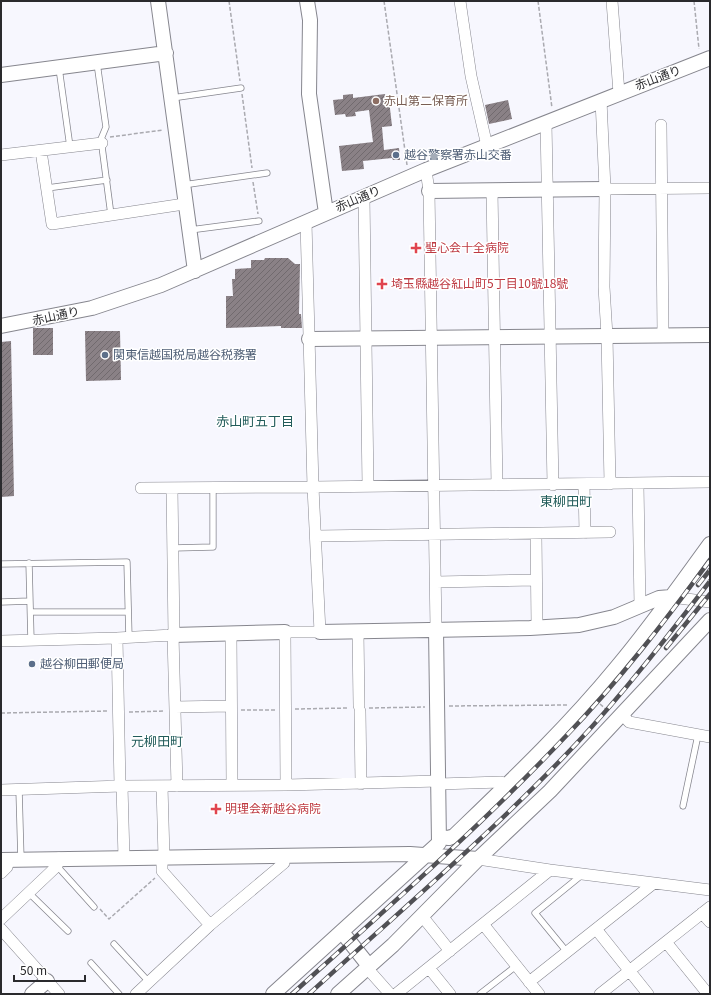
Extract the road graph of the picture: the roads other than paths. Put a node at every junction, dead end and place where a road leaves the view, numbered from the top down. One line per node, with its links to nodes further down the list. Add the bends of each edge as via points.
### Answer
1 (158, 1): 5 (street)
2 (307, 1): 34 (street, via 310,20 309,94)
3 (460, 1): 17 (street, via 471,76)
4 (612, 1): 11 (street)
5 (166, 53): 7 (street); 12 (street)
6 (705, 54): 11 (street, 赤山通り)
7 (97, 62): 8 (street); 16 (lane, via 106,127)
8 (59, 68): 9 (street); 18 (lane)
9 (1, 76)
10 (241, 88): 12 (lane)
11 (619, 93): 13 (street, 赤山通り)
12 (171, 98): 24 (street)
13 (601, 100): 14 (street, 赤山通り); 28 (street)
14 (550, 121): 17 (street, 赤山通り); 30 (street)
15 (661, 125): 26 (street)
16 (102, 141): 18 (street); 23 (lane)
17 (487, 146): 21 (street, 赤山通り)
18 (70, 147): 19 (street)
19 (41, 150): 20 (street); 25 (street)
20 (1, 155)
21 (426, 170): 31 (street); 32 (street, 赤山通り)
22 (267, 173): 24 (lane)
23 (107, 180): 25 (lane); 35 (lane)
24 (182, 185): 33 (street)
25 (48, 188): 35 (street, via 52,224)
26 (661, 188): 27 (street); 28 (street); 43 (street)
27 (710, 188)
28 (605, 189): 30 (street); 42 (street, via 604,287)
29 (492, 190): 30 (street); 31 (street); 44 (street)
30 (547, 190): 45 (street)
31 (429, 191): 46 (street)
32 (364, 197): 34 (street, 赤山通り); 48 (street)
33 (184, 204): 35 (street); 38 (street)
34 (326, 213): 37 (street, 赤山通り)
35 (111, 215)
36 (259, 221): 38 (lane)
37 (306, 222): 39 (street, 赤山通り); 47 (street)
38 (189, 230): 39 (street)
39 (195, 271): 40 (street, 赤山通り, via 127,298 92,308)
40 (1, 326)
41 (710, 335): 43 (street)
42 (607, 336): 43 (street); 45 (street); 52 (street)
43 (663, 336)
44 (494, 337): 45 (street); 46 (street); 55 (street)
45 (551, 337): 50 (street)
46 (432, 338): 48 (street); 54 (street)
47 (309, 339): 48 (street); 60 (street)
48 (367, 339): 56 (street)
49 (710, 482): 53 (street)
50 (553, 484): 51 (street); 55 (street)
51 (584, 484): 52 (street); 62 (street)
52 (610, 484): 53 (street)
53 (638, 484): 76 (street)
54 (434, 485): 55 (street); 56 (street); 63 (street)
55 (497, 485)
56 (368, 486): 60 (street)
57 (141, 488): 58 (street)
58 (172, 488): 59 (street); 67 (street)
59 (213, 488): 60 (street); 67 (lane, via 213,547)
60 (314, 488): 65 (street)
61 (610, 532): 62 (street)
62 (585, 533): 64 (street)
63 (436, 534): 64 (street); 65 (street); 71 (street)
64 (536, 534): 70 (street)
65 (316, 536): 84 (street)
66 (710, 544): 72 (street)
67 (173, 548): 86 (street)
68 (29, 563): 69 (lane); 73 (lane); 78 (lane, via 127,562)
69 (1, 564)
70 (536, 580): 71 (street); 80 (street)
71 (436, 582): 81 (street)
72 (671, 597): 75 (street); 76 (street, via 659,598); 100 (street, via 616,668)
73 (30, 601): 74 (lane); 77 (lane)
74 (1, 602)
75 (710, 602)
76 (640, 607): 80 (street, via 614,617 580,625)
77 (31, 612): 78 (lane); 89 (lane)
78 (128, 612): 88 (lane)
79 (710, 620): 93 (street)
80 (537, 627): 81 (street)
81 (436, 629): 82 (street); 96 (street, via 441,706)
82 (358, 631): 84 (street); 97 (street)
83 (285, 632): 84 (street); 85 (street); 99 (street)
84 (320, 632)
85 (231, 633): 86 (street); 91 (street)
86 (173, 635): 88 (street); 92 (street)
87 (117, 638): 88 (street); 89 (street); 101 (street)
88 (129, 638)
89 (31, 640): 90 (street)
90 (1, 641)
91 (231, 708): 92 (street); 98 (street)
92 (175, 709): 103 (street)
93 (620, 717): 94 (street, via 629,722); 112 (street, via 550,791)
94 (698, 735): 95 (street); 106 (lane)
95 (710, 737)
96 (439, 782): 97 (street); 100 (street, via 501,782); 107 (street)
97 (361, 784): 99 (street)
98 (232, 785): 99 (street); 103 (street)
99 (286, 785)
100 (507, 785): 107 (street, via 454,836)
101 (121, 786): 102 (street); 105 (street); 111 (street)
102 (162, 786): 103 (street); 110 (street)
103 (177, 786)
104 (1, 790): 105 (street)
105 (19, 790): 113 (lane)
106 (683, 806)
107 (440, 837): 109 (street, via 439,843)
108 (284, 855): 109 (street); 110 (street); 127 (street, via 284,863)
109 (427, 855): 112 (street); 131 (street)
110 (163, 857): 111 (street); 127 (street, via 162,871)
111 (124, 858): 114 (street)
112 (478, 859): 115 (street); 123 (street)
113 (10, 860): 114 (street); 116 (street, via 7,868)
114 (58, 862): 120 (street); 121 (lane)
115 (550, 870): 117 (street); 126 (street)
116 (1, 873)
117 (583, 874): 118 (street); 135 (lane, via 534,913)
118 (654, 883): 119 (street); 129 (street)
119 (710, 890)
120 (29, 893): 124 (street); 130 (lane)
121 (94, 907)
122 (706, 910): 125 (street); 132 (street)
123 (422, 916): 134 (street); 138 (street)
124 (1, 919)
125 (710, 922)
126 (483, 924): 134 (street); 137 (street)
127 (210, 925): 142 (street)
128 (1, 929): 141 (street)
129 (596, 929): 135 (street); 140 (street)
130 (68, 931)
131 (342, 932): 138 (street); 148 (street)
132 (666, 942): 140 (street); 157 (street)
133 (114, 944): 142 (lane)
134 (450, 951): 139 (street)
135 (567, 952): 143 (street)
136 (91, 963): 146 (lane)
137 (516, 966): 143 (street); 153 (lane)
138 (368, 967): 149 (street); 150 (street)
139 (429, 968): 151 (street); 152 (street)
140 (629, 971): 155 (street); 156 (street)
141 (47, 980): 144 (street); 145 (street)
142 (149, 982): 147 (street)
143 (529, 982): 154 (street)
144 (32, 994)
145 (59, 994)
146 (120, 994)
147 (136, 994)
148 (273, 994)
149 (338, 994)
150 (390, 994)
151 (396, 994)
152 (450, 994)
153 (480, 994)
154 (539, 994)
155 (600, 994)
156 (648, 994)
157 (708, 994)

